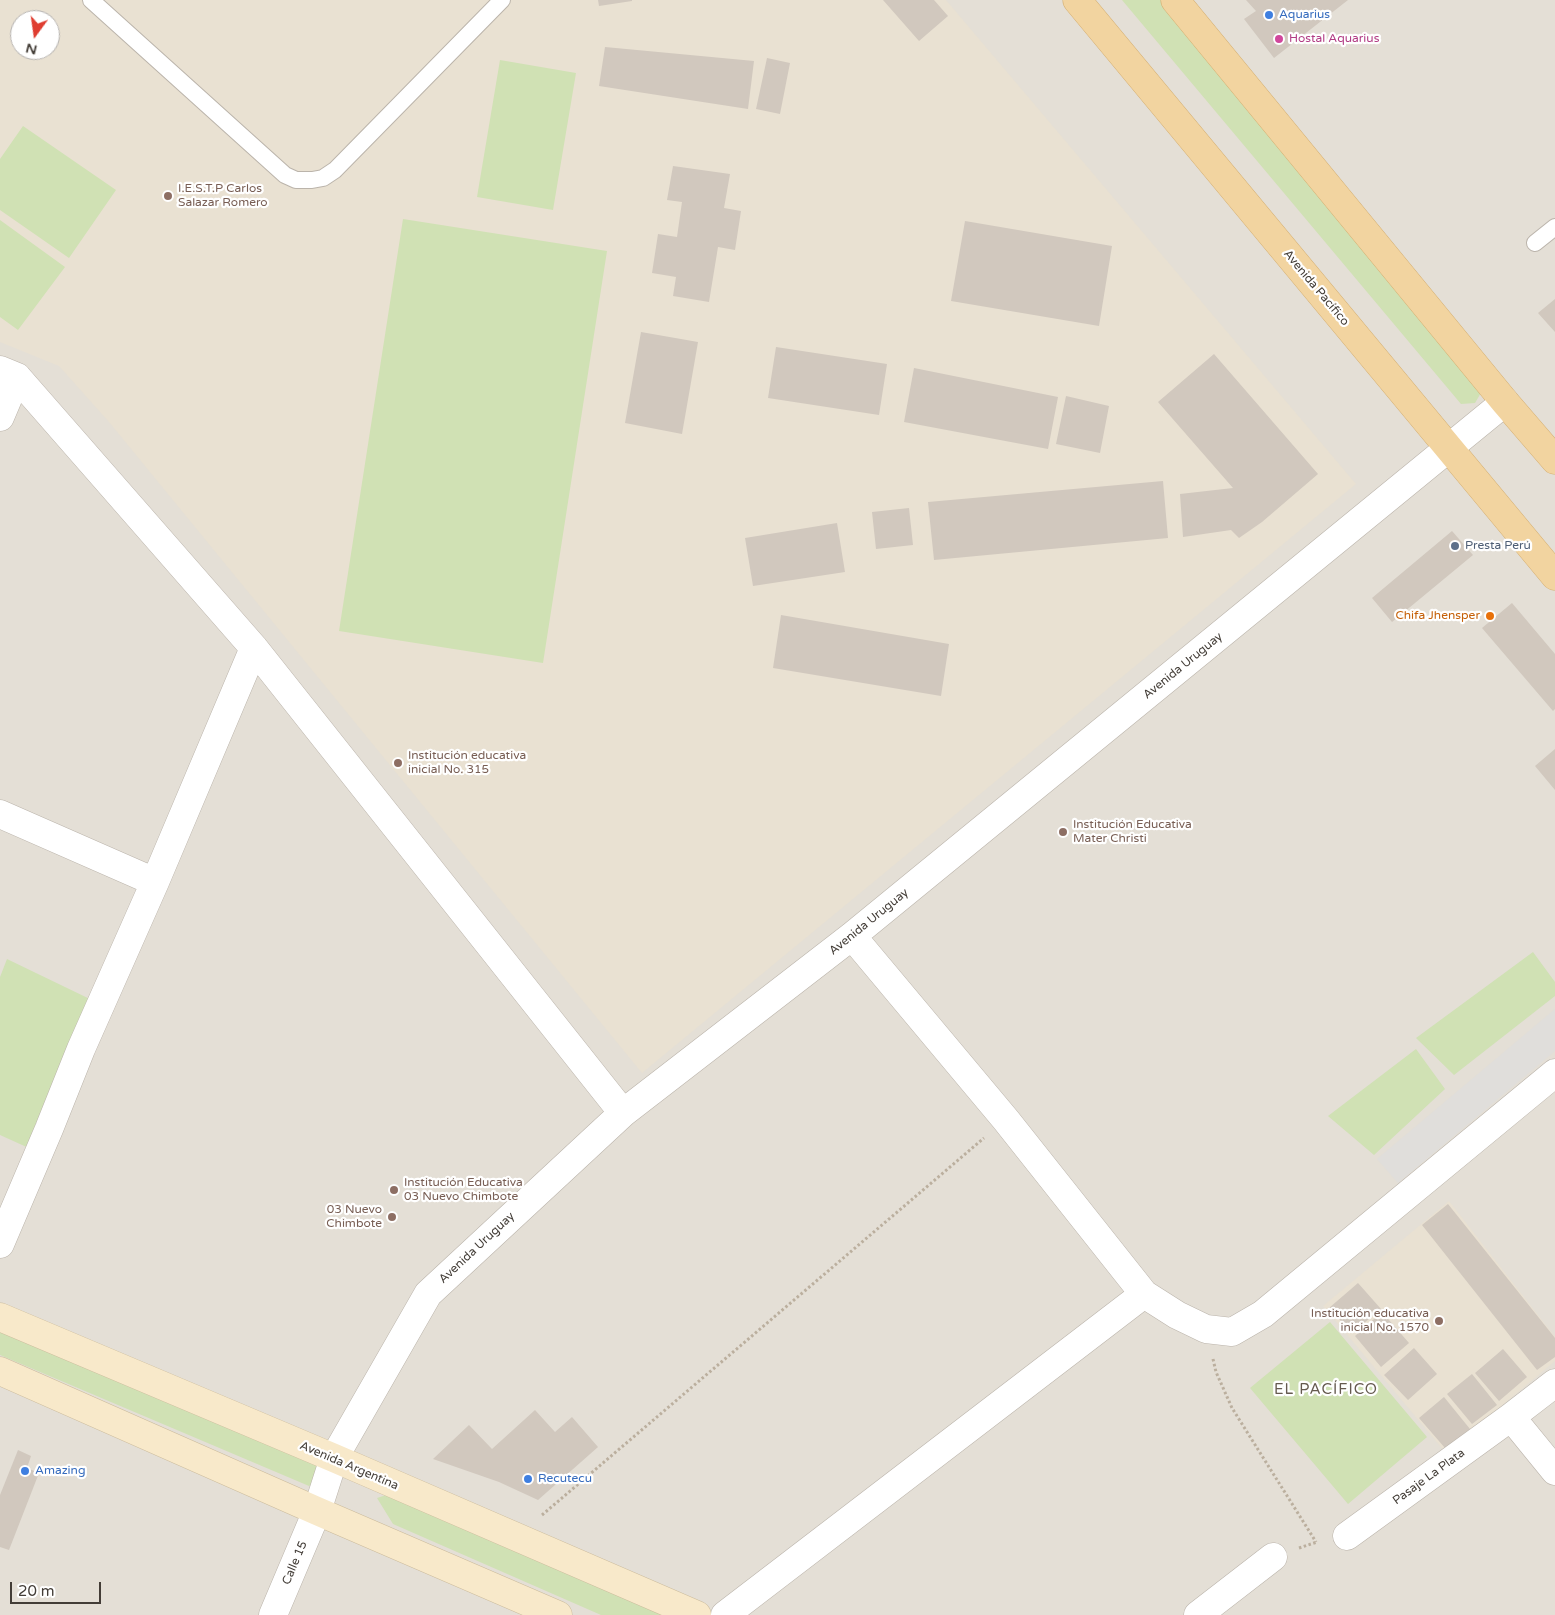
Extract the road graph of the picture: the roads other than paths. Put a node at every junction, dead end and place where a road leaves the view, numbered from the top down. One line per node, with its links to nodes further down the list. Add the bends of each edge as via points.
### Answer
1 (91, 0): 4 (lane, via 284,176 296,180 323,178 335,170)
2 (1077, 0): 10 (main road, Avenida Pacífico)
3 (1175, 0): 8 (main road)
4 (494, 3)
5 (1555, 227): 6 (lane)
6 (1536, 243)
7 (8, 373): 9 (street); 13 (street)
8 (1505, 402): 10 (street, Avenida Uruguay); 11 (main road)
9 (0, 417)
10 (1450, 449): 12 (main road, Avenida Pacífico); 16 (street, Avenida Uruguay)
11 (1555, 460)
12 (1555, 576)
13 (254, 648): 15 (street); 18 (street)
14 (0, 814): 15 (street)
15 (155, 882): 19 (street)
16 (852, 936): 18 (street, Avenida Uruguay); 20 (street, via 1006,1120)
17 (1555, 1073): 20 (street, via 1263,1314 1232,1332 1206,1329 1177,1316)
18 (622, 1113): 25 (street, Avenida Uruguay, via 428,1294)
19 (0, 1244)
20 (1144, 1294): 33 (street)
21 (0, 1317): 25 (main road, Avenida Argentina)
22 (0, 1371): 27 (main road)
23 (1555, 1383): 24 (street, Pasaje La Plata)
24 (1511, 1417): 26 (street); 28 (street, Pasaje La Plata)
25 (334, 1458): 27 (street, Avenida Uruguay); 32 (main road, Avenida Argentina)
26 (1555, 1471)
27 (318, 1511): 30 (street, Calle 15); 31 (main road)
28 (1347, 1536)
29 (1273, 1557): 34 (street)
30 (273, 1615)
31 (558, 1615)
32 (697, 1615)
33 (725, 1615)
34 (1198, 1615)

